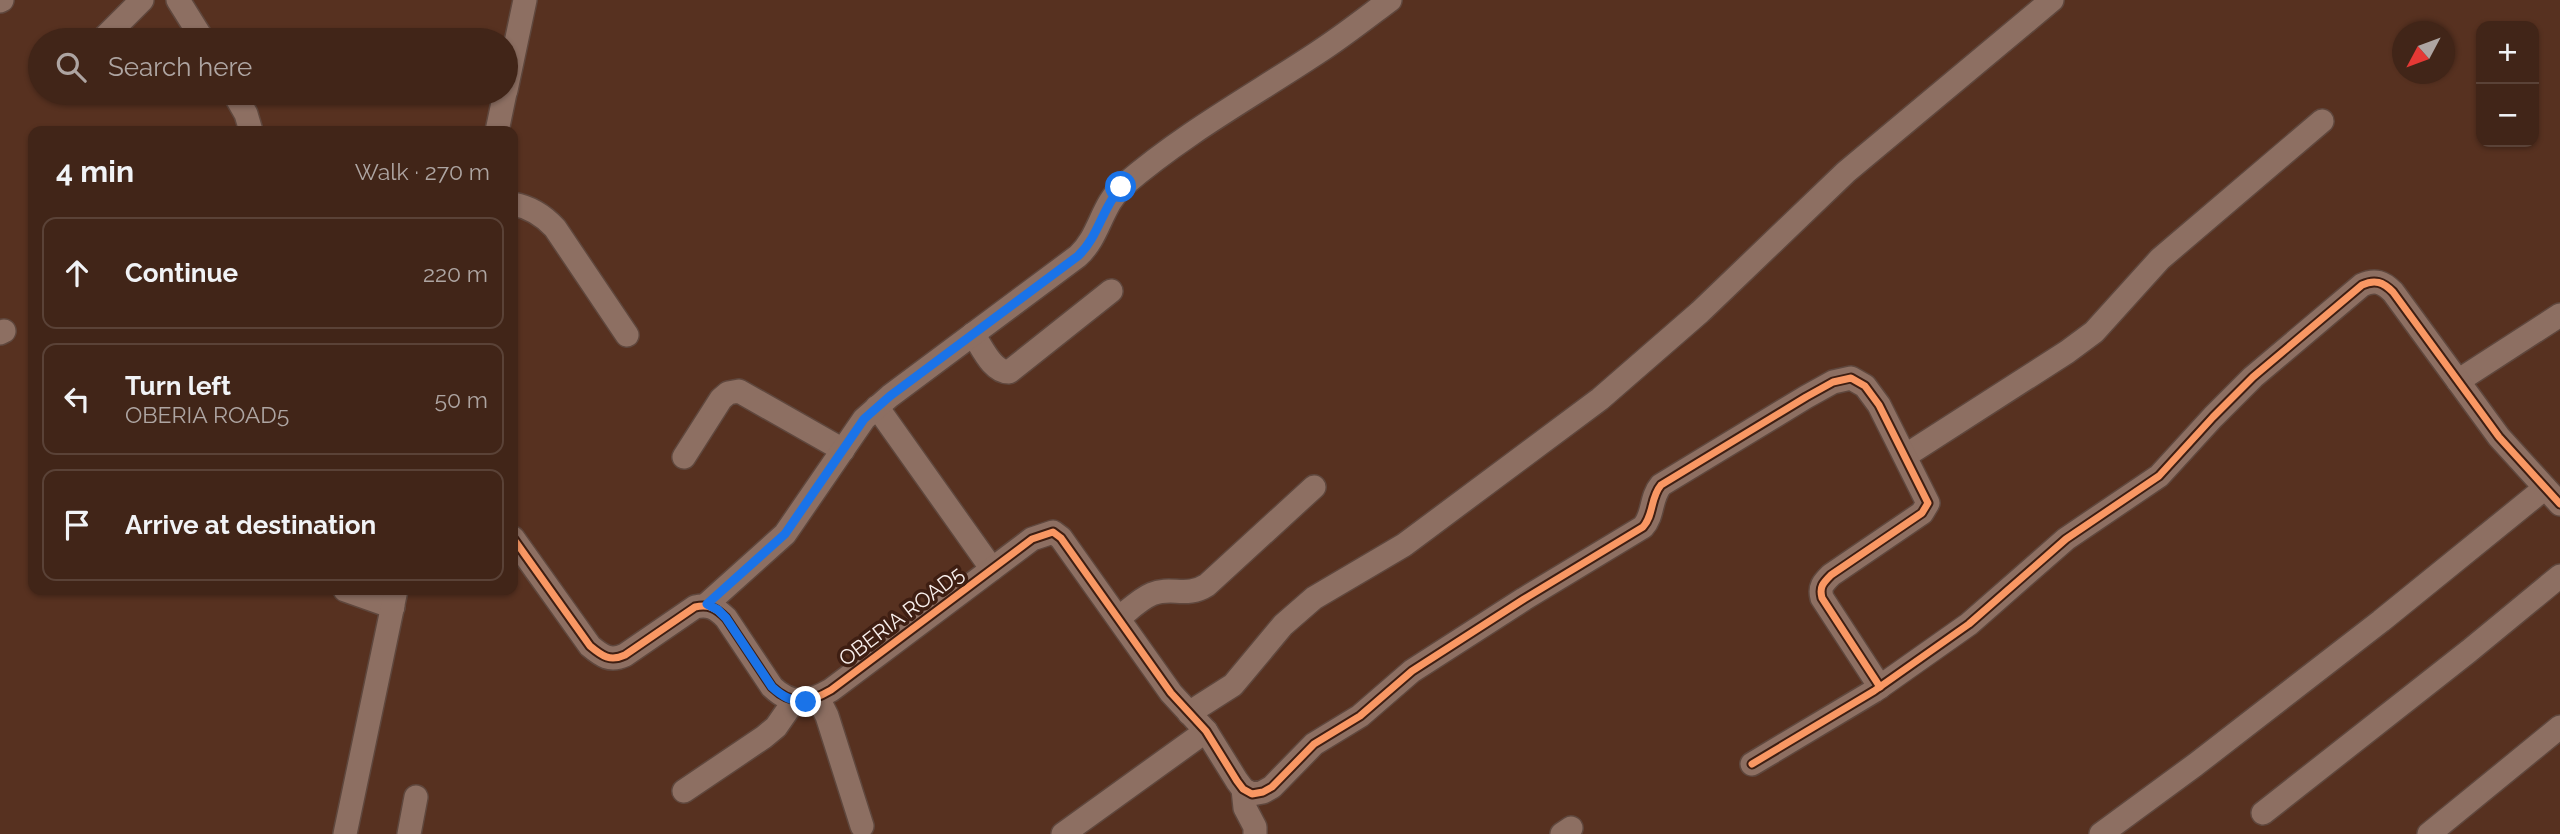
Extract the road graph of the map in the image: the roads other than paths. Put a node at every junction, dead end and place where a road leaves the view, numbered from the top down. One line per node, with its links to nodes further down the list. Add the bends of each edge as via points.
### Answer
1 (142, 0): 6 (street)
2 (178, 0): 7 (street)
3 (525, 0): 8 (street)
4 (1390, 0): 17 (street, via 1133,177 1114,195 1088,247)
5 (2052, 0): 36 (street, via 1846,172 1700,312 1600,399 1404,545 1314,598 1283,625 1233,685)
6 (114, 28)
7 (195, 28)
8 (518, 32)
9 (241, 105): 12 (street)
10 (502, 105): 13 (street)
11 (2322, 121): 22 (street, via 2160,259 2094,332)
12 (250, 126)
13 (498, 126)
14 (518, 206): 18 (street, via 535,211 555,228)
15 (1111, 291): 17 (street, via 1009,372 996,368)
16 (2560, 315): 19 (street)
17 (974, 334): 20 (street)
18 (626, 335)
19 (2458, 381): 25 (street, via 2499,437); 33 (street, via 2386,285 2371,281 2362,285 2253,377 2159,476 2066,539 1969,624)
20 (877, 407): 21 (street); 27 (street)
21 (843, 450): 23 (street, via 739,391 720,400); 31 (street, via 785,534)
22 (1905, 456): 33 (street, via 1927,508 1831,575 1820,591); 40 (street, via 1865,386 1851,378 1833,382 1661,485 1643,527 1412,671 1360,716 1314,744 1272,786 1252,794)
23 (684, 457)
24 (1314, 487): 32 (street, via 1207,585 1189,593 1152,594)
25 (2552, 496): 49 (street)
26 (518, 545): 31 (street, via 590,646 604,657 625,655 695,607)
27 (992, 569): 32 (street, OBERIA ROAD5, via 1032,539 1053,532); 34 (street, OBERIA ROAD5)
28 (2560, 576): 43 (street)
29 (376, 595): 30 (street)
30 (395, 598): 45 (street)
31 (707, 604): 35 (street, via 726,618 772,687)
32 (1119, 618): 36 (street)
33 (1880, 687): 39 (street)
34 (818, 698): 35 (street, OBERIA ROAD5); 44 (street)
35 (794, 701): 41 (street, via 764,737)
36 (1189, 713): 38 (street)
37 (2560, 727): 50 (street)
38 (1206, 731): 40 (street); 47 (street)
39 (1752, 764)
40 (1243, 789): 48 (street)
41 (684, 791)
42 (416, 797): 46 (street)
43 (2263, 813)
44 (862, 826)
45 (345, 834)
46 (410, 834)
47 (1063, 834)
48 (1255, 834)
49 (2101, 834)
50 (2429, 834)

